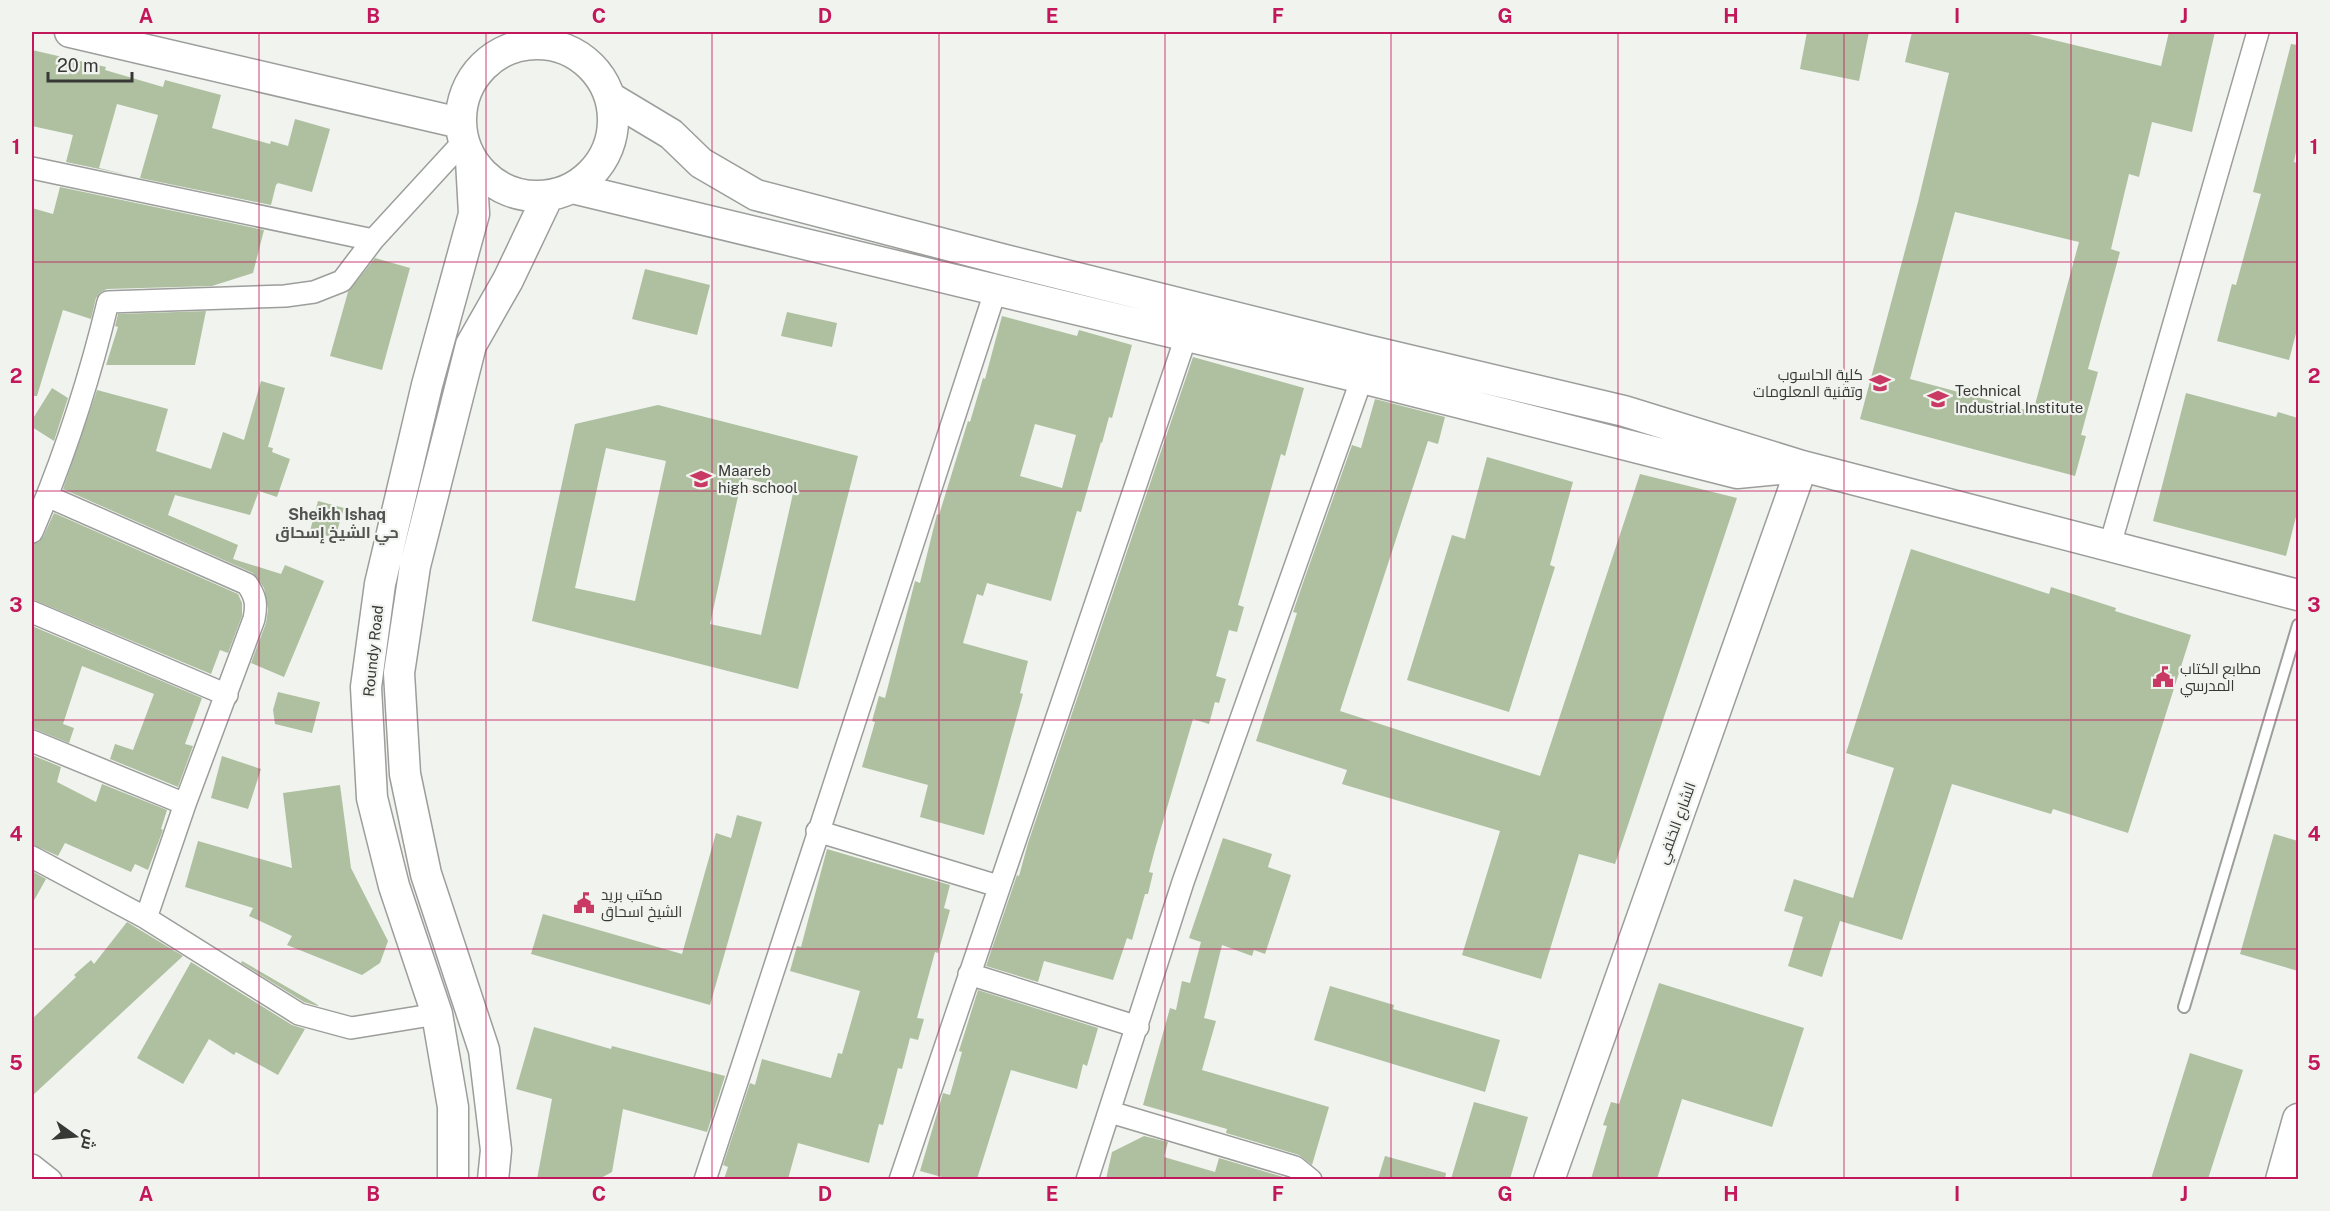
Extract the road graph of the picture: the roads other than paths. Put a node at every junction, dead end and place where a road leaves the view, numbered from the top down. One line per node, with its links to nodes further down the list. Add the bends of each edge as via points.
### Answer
1 (70, 32): 8 (street)
2 (487, 32): 6 (street)
3 (576, 32): 5 (street)
4 (2258, 32): 21 (street)
5 (588, 62): 6 (street, via 552,44 532,43 512,46); 7 (street, via 602,78)
6 (479, 69): 8 (street, via 462,104)
7 (611, 98): 10 (street, via 611,140 602,159 589,176); 12 (street, via 672,134 701,163 756,195)
8 (465, 141): 10 (street, via 482,174 496,185 530,196); 11 (street); 34 (street, Roundy Road, via 474,214 427,385 380,584 366,687 372,798 394,886)
9 (32, 168): 11 (street)
10 (560, 192): 13 (street); 41 (street, Roundy Road, via 471,345 415,566 399,672 405,774 426,874 484,1050 496,1150)
11 (373, 240): 19 (street, via 342,281 314,292 108,302)
12 (1005, 260): 13 (street); 15 (street)
13 (996, 289): 14 (street); 28 (street)
14 (1186, 337): 15 (street); 30 (street)
15 (1364, 364): 16 (street); 17 (street); 35 (street, via 1183,882)
16 (1624, 411): 17 (street); 18 (street)
17 (1618, 445): 18 (street, via 1737,474)
18 (1802, 466): 21 (street); 46 (street, الشارع الخلفي)
19 (47, 496): 20 (street); 25 (street, via 247,584 257,605)
20 (32, 532)
21 (2110, 545): 22 (street)
22 (2298, 595)
23 (32, 612): 25 (street)
24 (2298, 625): 33 (lane)
25 (227, 695): 27 (street)
26 (32, 741): 27 (street)
27 (185, 804): 31 (street)
28 (818, 831): 30 (street); 42 (street)
29 (32, 857): 31 (street)
30 (998, 886): 32 (street)
31 (147, 918): 34 (street, via 299,1014 351,1028)
32 (969, 974): 35 (street); 43 (street)
33 (2184, 1006)
34 (437, 1014): 40 (street, Roundy Road, via 453,1107)
35 (1137, 1027): 36 (street)
36 (1110, 1112): 44 (street); 45 (street, via 1295,1167)
37 (2298, 1119): 47 (street)
38 (32, 1165): 39 (street)
39 (51, 1179)
40 (453, 1179)
41 (493, 1179)
42 (705, 1179)
43 (900, 1179)
44 (1088, 1179)
45 (1311, 1179)
46 (1549, 1179)
47 (2281, 1179)

